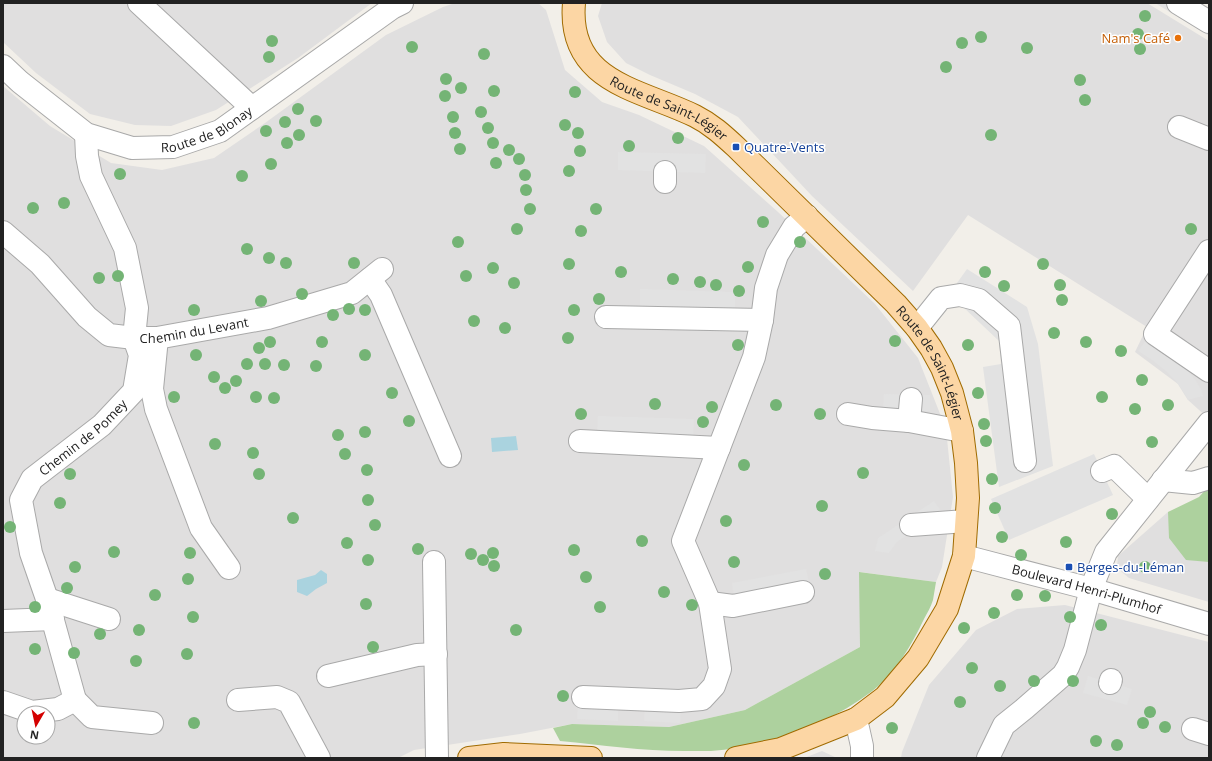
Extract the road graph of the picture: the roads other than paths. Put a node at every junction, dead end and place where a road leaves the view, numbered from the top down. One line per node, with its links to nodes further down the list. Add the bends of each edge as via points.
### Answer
1 (139, 3): 7 (street)
2 (402, 3): 7 (street, Route de Blonay)
3 (574, 3): 11 (main road, Route de Saint-Légier, via 574,24 578,42 586,57 598,70 626,87 692,115 714,128)
4 (1178, 3): 5 (street)
5 (1209, 22)
6 (3, 66): 9 (street, Route de Blonay)
7 (252, 108): 9 (street, Route de Blonay, via 220,130 173,147 132,148)
8 (1179, 127): 10 (street)
9 (86, 134): 17 (street, Chemin du Levant, via 91,176 125,248 137,308)
10 (1209, 139)
11 (807, 216): 15 (street, via 794,227 777,256 766,288); 16 (main road, Route de Saint-Légier)
12 (3, 232): 17 (street, via 40,264 87,317 109,335)
13 (1209, 251): 19 (street, via 1155,334)
14 (606, 317): 15 (street, via 680,314)
15 (762, 320): 26 (street, via 754,357)
16 (917, 328): 24 (main road, Route de Saint-Légier, via 942,368); 28 (street, via 941,298 960,295 979,300 1009,326)
17 (134, 338): 18 (street, Chemin du Levant); 40 (street, Chemin de Pomey, via 140,355 134,391 102,425 32,479 21,500 31,553)
18 (157, 338): 27 (street, Chemin du Levant, via 268,318 352,294 376,274 381,295); 37 (street, via 152,389 156,409 201,528)
19 (1209, 371)
20 (911, 399): 22 (street)
21 (848, 414): 22 (street)
22 (909, 421): 24 (street)
23 (1209, 423): 31 (street)
24 (962, 431): 33 (main road, Route de Saint-Légier, via 968,498)
25 (580, 441): 26 (street, via 650,441)
26 (719, 448): 41 (street, via 683,541)
27 (450, 456)
28 (1025, 461)
29 (1102, 471): 32 (street, via 1114,466)
30 (1209, 478): 31 (street, via 1193,483)
31 (1163, 480): 32 (street)
32 (1148, 499): 38 (street, via 1106,552)
33 (966, 521): 34 (street); 35 (main road, Route de Saint-Légier)
34 (911, 525)
35 (964, 556): 38 (street, Boulevard Henri-Plumhof); 52 (main road, Route de Saint-Légier, via 947,609 918,658 885,697)
36 (434, 562): 46 (street)
37 (229, 568)
38 (1091, 589): 45 (street, Boulevard Henri-Plumhof); 60 (street, via 1068,668 1004,725)
39 (803, 592): 41 (street, via 772,590 733,606)
40 (47, 599): 42 (street); 43 (street, Chemin de Pomey)
41 (710, 603): 48 (street, via 720,669 714,686 702,699 663,703)
42 (109, 619)
43 (53, 620): 44 (street); 49 (street, Chemin de Pomey)
44 (3, 621)
45 (1209, 624)
46 (436, 654): 47 (street, via 417,655); 55 (street)
47 (328, 676)
48 (594, 699)
49 (75, 700): 51 (street, via 58,709 32,712); 53 (street, Chemin de Pomey, via 92,717)
50 (238, 700): 54 (street, via 277,697 289,702)
51 (3, 702)
52 (856, 719): 58 (main road, Route de Saint-Légier, via 781,749); 59 (street)
53 (152, 723)
54 (319, 758)
55 (437, 758)
56 (469, 758): 57 (main road, via 504,754)
57 (591, 758)
58 (736, 758)
59 (862, 758)
60 (988, 758)

